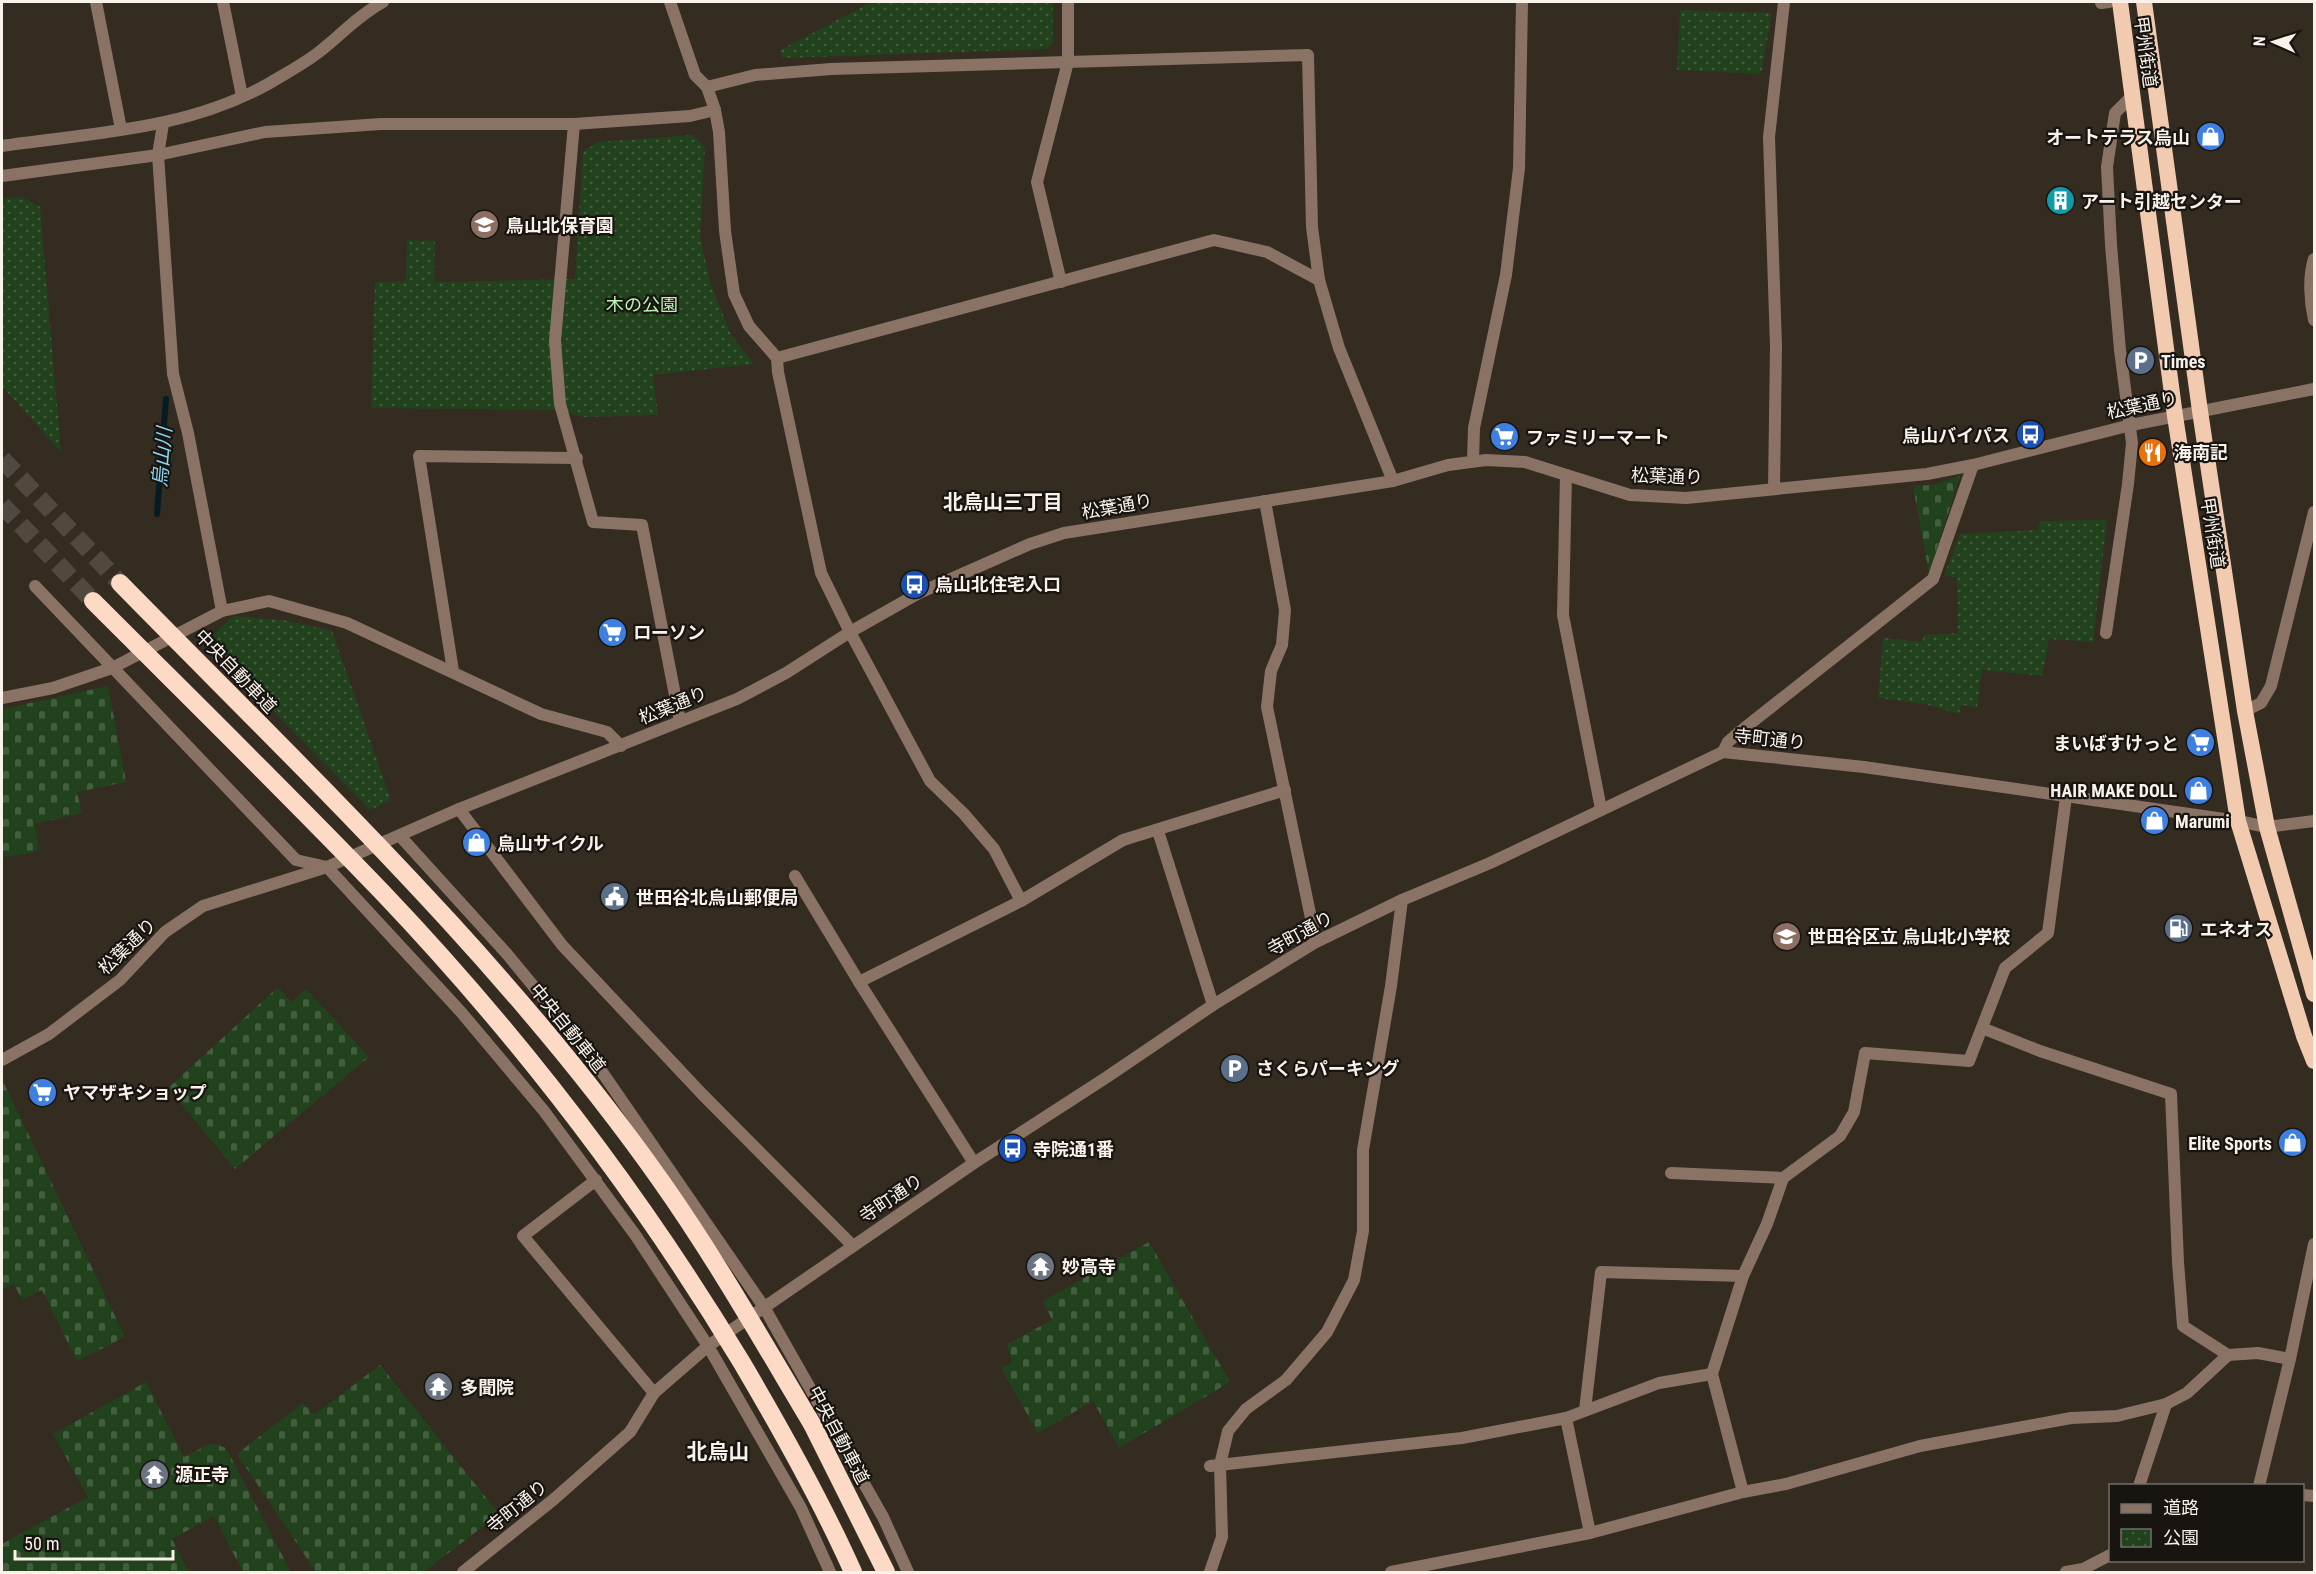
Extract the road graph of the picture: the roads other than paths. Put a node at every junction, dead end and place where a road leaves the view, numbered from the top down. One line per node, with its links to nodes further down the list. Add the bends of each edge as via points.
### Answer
1 (96, 2): 18 (street)
2 (223, 2): 14 (street)
3 (383, 2): 10 (street)
4 (670, 2): 12 (street, via 695,75)
5 (1068, 2): 11 (street)
6 (1522, 2): 32 (street, via 1519,168 1506,275 1474,428)
7 (1784, 2): 36 (street, via 1769,137 1776,346)
8 (2120, 2): 13 (highway, 甲州街道)
9 (2144, 2): 28 (highway, 甲州街道)
10 (367, 6): 14 (street, via 314,56)
11 (1068, 62): 12 (street, via 831,69 755,75); 23 (street, via 1308,55 1312,227); 24 (street, via 1037,182)
12 (707, 87): 15 (street)
13 (2133, 95): 29 (highway, 甲州街道); 30 (street, via 2115,113 2107,167 2120,350)
14 (242, 96): 16 (street)
15 (715, 110): 17 (street, via 690,116); 26 (street, via 734,294 749,326)
16 (163, 124): 18 (street); 20 (street)
17 (574, 124): 20 (street, via 381,124 277,132); 31 (street, via 555,341 560,405)
18 (121, 129): 19 (street)
19 (2, 146)
20 (158, 155): 21 (street); 42 (street, via 173,374)
21 (2, 176)
22 (2314, 259): 25 (street)
23 (1319, 280): 24 (street, via 1267,252 1214,240); 35 (street, via 1339,348)
24 (1061, 282): 26 (street)
25 (2314, 320)
26 (777, 358): 43 (street, via 821,573)
27 (2314, 389): 28 (street, 松葉通り)
28 (2200, 411): 29 (street, 松葉通り); 48 (highway, 甲州街道)
29 (2175, 416): 30 (street, 松葉通り); 56 (highway, 甲州街道)
30 (2131, 425): 33 (street, 松葉通り); 44 (street, via 2128,484)
31 (576, 458): 46 (street, via 419,456); 49 (street, via 593,522 642,525)
32 (1473, 461): 34 (street, 松葉通り, via 1525,462); 35 (street, 松葉通り)
33 (1973, 465): 36 (street, 松葉通り, via 1927,474); 51 (street, via 1933,579 1737,734)
34 (1566, 475): 36 (street, 松葉通り, via 1630,495 1686,498); 55 (street, via 1563,615)
35 (1393, 481): 37 (street, 松葉通り)
36 (1774, 488)
37 (1265, 501): 43 (street, 松葉通り, via 1075,531 1029,544 919,593); 52 (street, via 1285,610 1282,645 1270,671 1267,707)
38 (2314, 512): 48 (street, via 2271,686 2260,703)
39 (120, 583): 98 (highway, 中央自動車道, bridge, via 404,872 586,1083 661,1181 734,1293 812,1424)
40 (35, 586): 45 (street)
41 (93, 601): 97 (highway, bridge, via 384,895 563,1102 635,1198 708,1307 784,1433)
42 (222, 611): 45 (street); 46 (street, via 269,601 347,623)
43 (850, 632): 49 (street, 松葉通り, via 737,699); 64 (street, via 930,781 994,849)
44 (2106, 633)
45 (112, 668): 47 (street, via 53,688); 61 (street, via 296,860)
46 (453, 671): 50 (street, via 541,714 607,732)
47 (2, 698)
48 (2245, 711): 58 (highway, 甲州街道)
49 (680, 721): 50 (street, 松葉通り)
50 (621, 746): 54 (street, 松葉通り)
51 (1724, 752): 53 (street, 寺町通り, via 1864,767); 55 (street, 寺町通り)
52 (1285, 790): 59 (street); 65 (street)
53 (2066, 797): 56 (street, 寺町通り); 69 (street, via 2048,933 2005,968)
54 (459, 809): 60 (street, 松葉通り); 77 (street, via 561,945)
55 (1601, 809): 63 (street, 寺町通り)
56 (2238, 821): 58 (street, 寺町通り); 71 (highway, 甲州街道)
57 (2314, 821): 58 (street, 寺町通り)
58 (2267, 827): 67 (highway, 甲州街道)
59 (1158, 831): 64 (street, via 1123,840); 68 (street)
60 (400, 836): 61 (street, 松葉通り); 79 (street, via 507,954 591,1056)
61 (327, 867): 70 (street, 松葉通り, via 203,906 165,932 120,980 49,1034); 75 (street, via 461,1012)
62 (795, 876): 66 (street)
63 (1402, 900): 65 (street, 寺町通り); 88 (street, via 1363,1150 1363,1231 1354,1280 1327,1332 1286,1380 1246,1409 1228,1431)
64 (1021, 901): 66 (street)
65 (1316, 942): 68 (street, 寺町通り)
66 (859, 982): 72 (street)
67 (2313, 987)
68 (1213, 1005): 72 (street, 寺町通り)
69 (1982, 1028): 74 (street, via 1969,1061 1865,1053 1854,1112 1840,1136); 81 (street, via 2171,1094 2184,1326)
70 (2, 1060)
71 (2314, 1061)
72 (974, 1163): 77 (street, 寺町通り)
73 (1671, 1173): 74 (street)
74 (1783, 1178): 78 (street)
75 (596, 1180): 80 (street); 84 (street, via 523,1236)
76 (2314, 1244): 82 (street)
77 (853, 1246): 79 (street, 寺町通り)
78 (1743, 1276): 83 (street); 86 (street, via 1601,1272)
79 (764, 1306): 80 (street, 寺町通り); 99 (street, via 883,1517)
80 (708, 1346): 84 (street, 寺町通り); 96 (street, via 801,1508)
81 (2229, 1355): 82 (street, via 2258,1353); 85 (street, via 2187,1393)
82 (2290, 1359): 90 (street)
83 (1712, 1374): 86 (street, via 1659,1383); 91 (street)
84 (654, 1393): 95 (street, 寺町通り, via 630,1432)
85 (2166, 1404): 89 (street); 91 (street, via 2116,1416 2071,1418 1920,1446 1786,1484)
86 (1585, 1410): 87 (street)
87 (1566, 1418): 88 (street, via 1462,1438); 92 (street)
88 (1215, 1466): 100 (street, via 1222,1537)
89 (2139, 1484)
90 (2259, 1484)
91 (1743, 1492): 92 (street)
92 (1590, 1533): 101 (street)
93 (2109, 1556): 94 (street)
94 (2084, 1570): 102 (street)
95 (464, 1572)
96 (830, 1572)
97 (854, 1572)
98 (886, 1572)
99 (909, 1572)
100 (1210, 1572)
101 (1391, 1572)
102 (2066, 1572)

